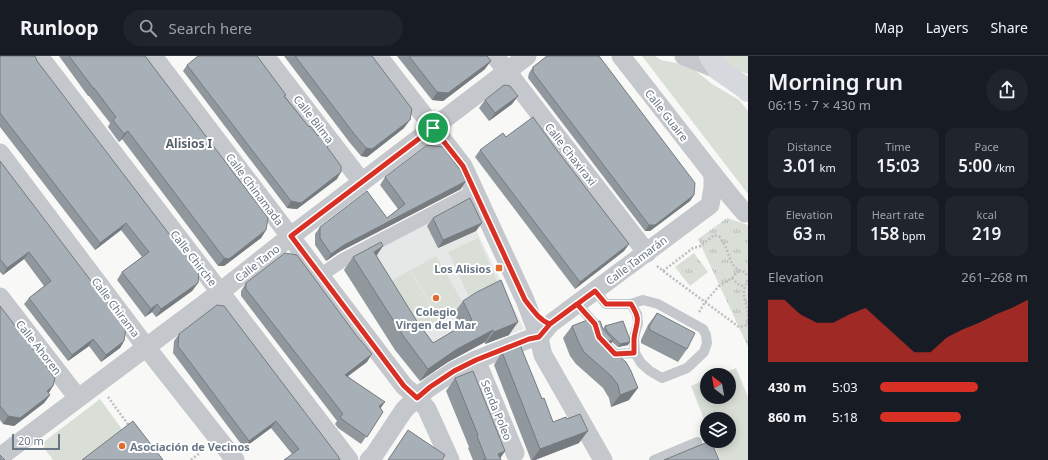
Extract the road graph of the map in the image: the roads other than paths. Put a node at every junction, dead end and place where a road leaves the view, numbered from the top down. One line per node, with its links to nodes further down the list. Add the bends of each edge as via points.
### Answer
1 (39, 56): 22 (street, Calle Chirche)
2 (153, 56): 18 (street, Calle Chinamada)
3 (265, 56): 14 (street, Calle Bilma)
4 (378, 56): 11 (street)
5 (495, 56): 9 (street, Calle Chaxiraxi)
6 (527, 56): 9 (street, Calle Tano)
7 (621, 56): 13 (street, Calle Guaire)
8 (684, 56): 10 (street)
9 (507, 72): 11 (street, Calle Tano); 19 (street, Calle Chaxiraxi)
10 (731, 76)
11 (433, 128): 14 (street, Calle Tano); 15 (street, via 463,166)
12 (0, 153): 27 (street, Calle Chirama)
13 (713, 174): 16 (street); 17 (street, Calle Guaire)
14 (362, 182): 18 (street, Calle Tano)
15 (475, 191): 20 (street, via 343,260); 26 (street, via 525,300)
16 (710, 205): 17 (street); 19 (street, Calle Tamarán)
17 (747, 213)
18 (291, 236): 20 (street, Calle Chinamada); 22 (street, Calle Tano)
19 (647, 252): 21 (street, Calle Tamarán)
20 (321, 275): 31 (street, Calle Chinamada, via 404,386)
21 (595, 291): 24 (street, Calle Tamarán); 25 (lane, via 606,304)
22 (220, 292): 27 (street, Calle Tano); 36 (street, Calle Chirche)
23 (0, 297): 30 (street, Calle Ahoren)
24 (577, 304): 26 (street, Calle Tamarán); 28 (lane, via 595,324 599,337 615,354)
25 (631, 304): 28 (lane, via 637,314 638,323); 28 (lane, via 644,300 658,304 703,329 707,343 704,352 688,368 662,378 641,363)
26 (545, 331): 29 (street); 39 (street, via 541,347 543,355)
27 (146, 347): 30 (street, Calle Tano); 35 (street, Calle Chirama)
28 (634, 353)
29 (476, 360): 31 (street, via 454,371); 34 (street, Senda Poleo)
30 (78, 398): 33 (street, Calle Tano)
31 (417, 398): 37 (street, via 404,410); 38 (street, Calle Chinamada, via 427,409)
32 (697, 442): 40 (lane)
33 (5, 454)
34 (516, 457)
35 (234, 460)
36 (349, 460)
37 (369, 460)
38 (450, 460)
39 (603, 460)
40 (654, 460)

